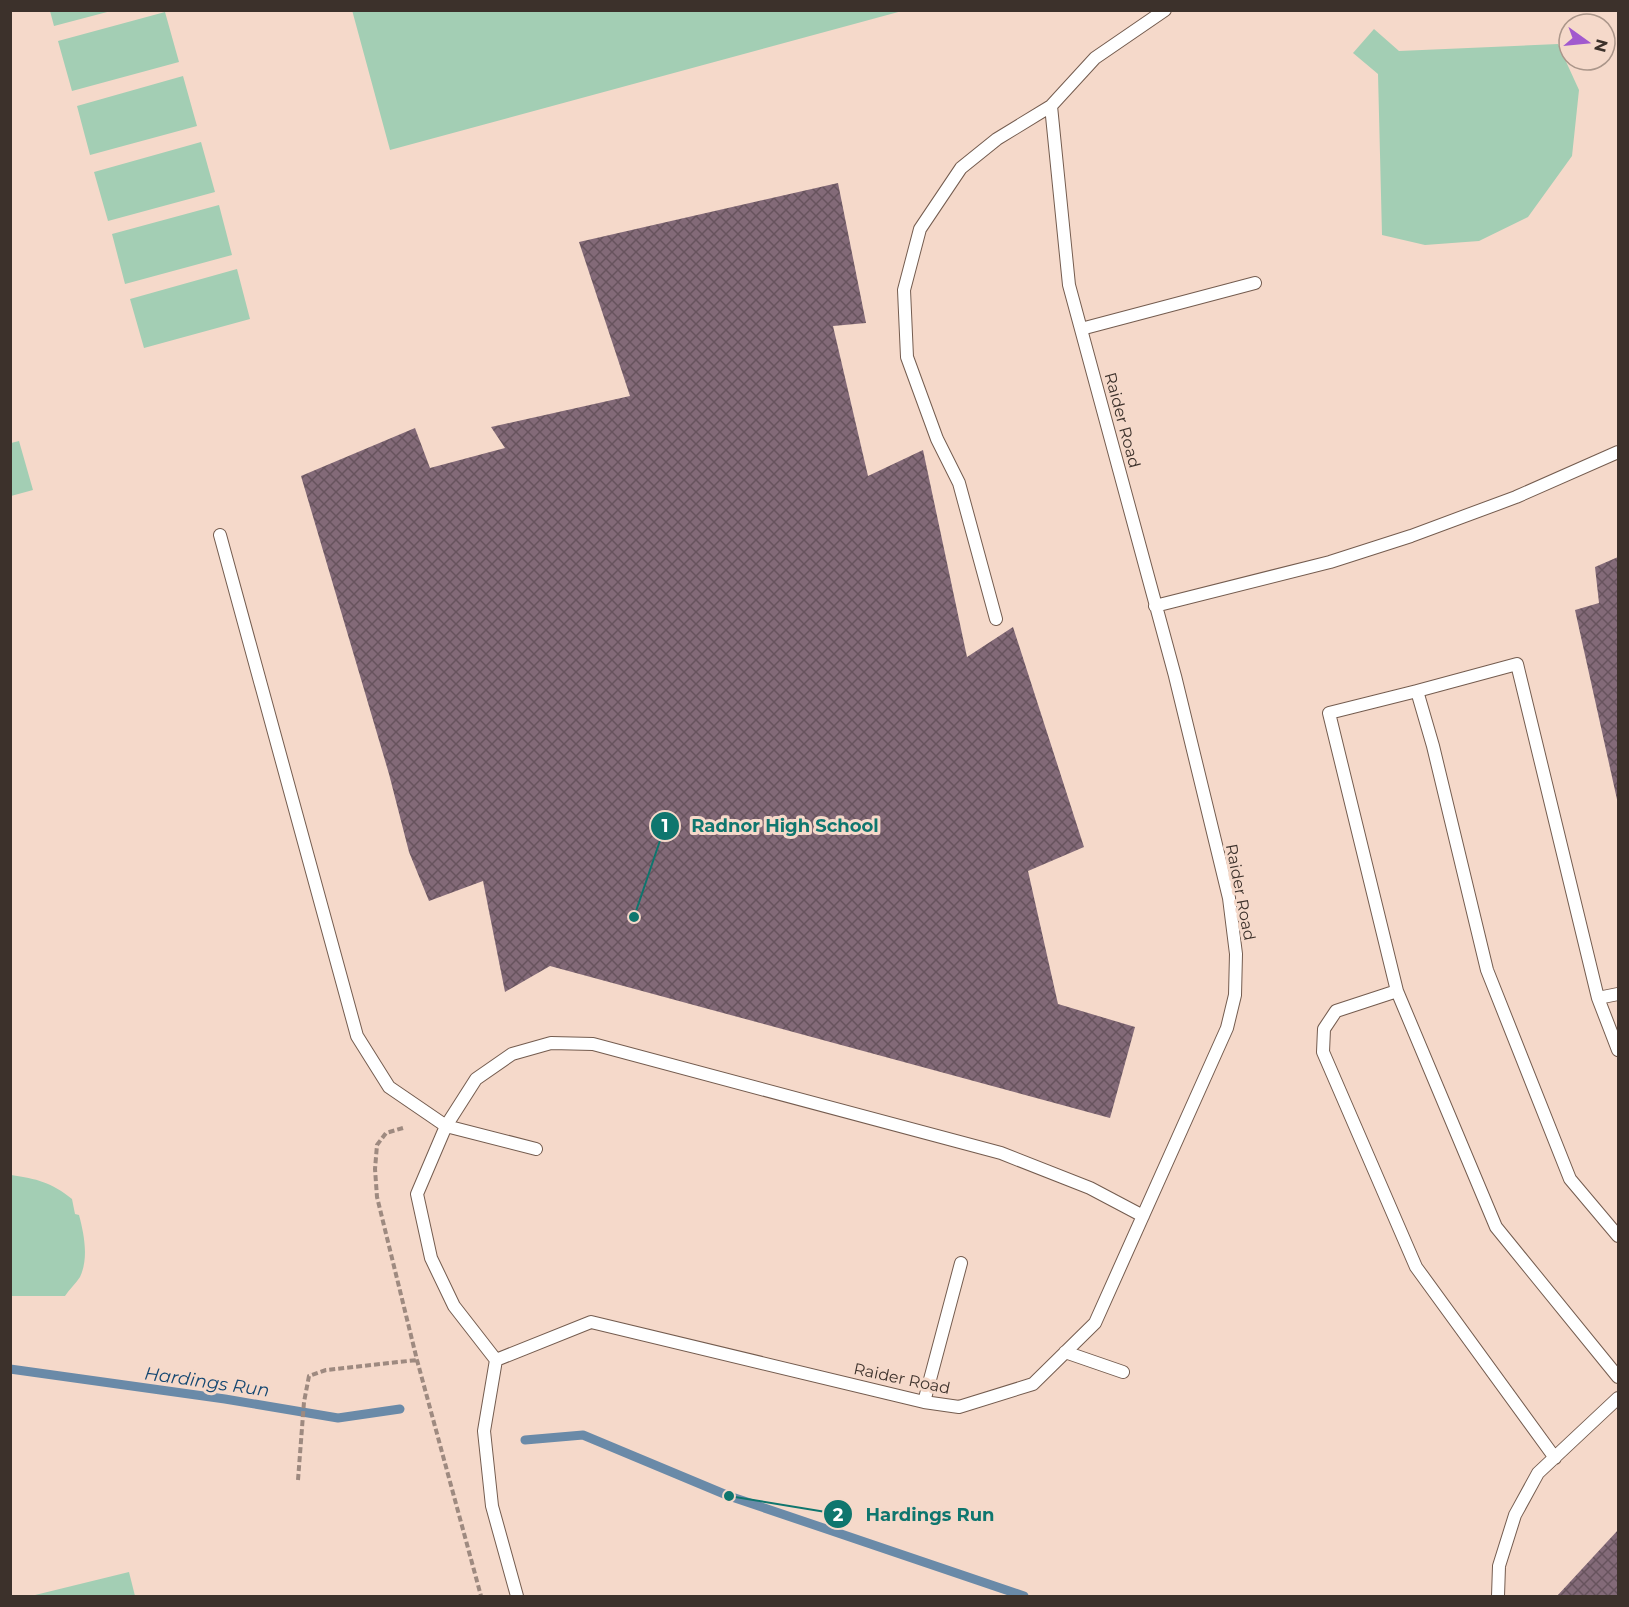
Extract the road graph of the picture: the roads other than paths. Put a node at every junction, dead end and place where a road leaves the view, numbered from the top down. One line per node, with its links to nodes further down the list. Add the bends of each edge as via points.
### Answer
1 (1165, 10): 2 (lane, via 1095,58)
2 (1051, 106): 4 (lane, Raider Road, via 1069,285); 8 (lane, via 997,139 961,168 920,229 904,290 907,357 937,439 959,483)
3 (1255, 283): 4 (lane)
4 (1081, 329): 7 (lane, Raider Road)
5 (1618, 452): 7 (lane, via 1516,497 1411,536 1330,562)
6 (220, 535): 14 (lane, via 357,1036 389,1087)
7 (1155, 606): 16 (lane, Raider Road, via 1229,898 1236,954 1235,995 1227,1028)
8 (996, 619)
9 (1417, 691): 10 (lane, via 1329,713); 12 (lane, via 1516,664); 17 (lane, via 1487,970 1570,1179)
10 (1397, 991): 22 (lane, via 1496,1227); 25 (lane, via 1336,1011 1324,1029 1323,1052 1416,1268)
11 (1618, 994): 12 (lane)
12 (1598, 998): 13 (lane)
13 (1618, 1050)
14 (446, 1126): 15 (lane); 16 (lane, via 476,1079 512,1054 551,1043 593,1044 1001,1153 1090,1188); 20 (lane, via 417,1194 431,1258 454,1306)
15 (536, 1149)
16 (1143, 1216): 19 (lane, Raider Road, via 1095,1323)
17 (1618, 1236)
18 (961, 1263): 24 (lane)
19 (1065, 1352): 21 (lane); 24 (lane, Raider Road, via 1033,1384 959,1407)
20 (496, 1360): 24 (lane, Raider Road, via 591,1322); 26 (lane, via 484,1431 492,1506)
21 (1123, 1372)
22 (1618, 1377)
23 (1618, 1398): 25 (lane)
24 (924, 1402)
25 (1555, 1458): 27 (lane, via 1538,1473 1515,1515 1499,1566)
26 (517, 1596)
27 (1498, 1596)

